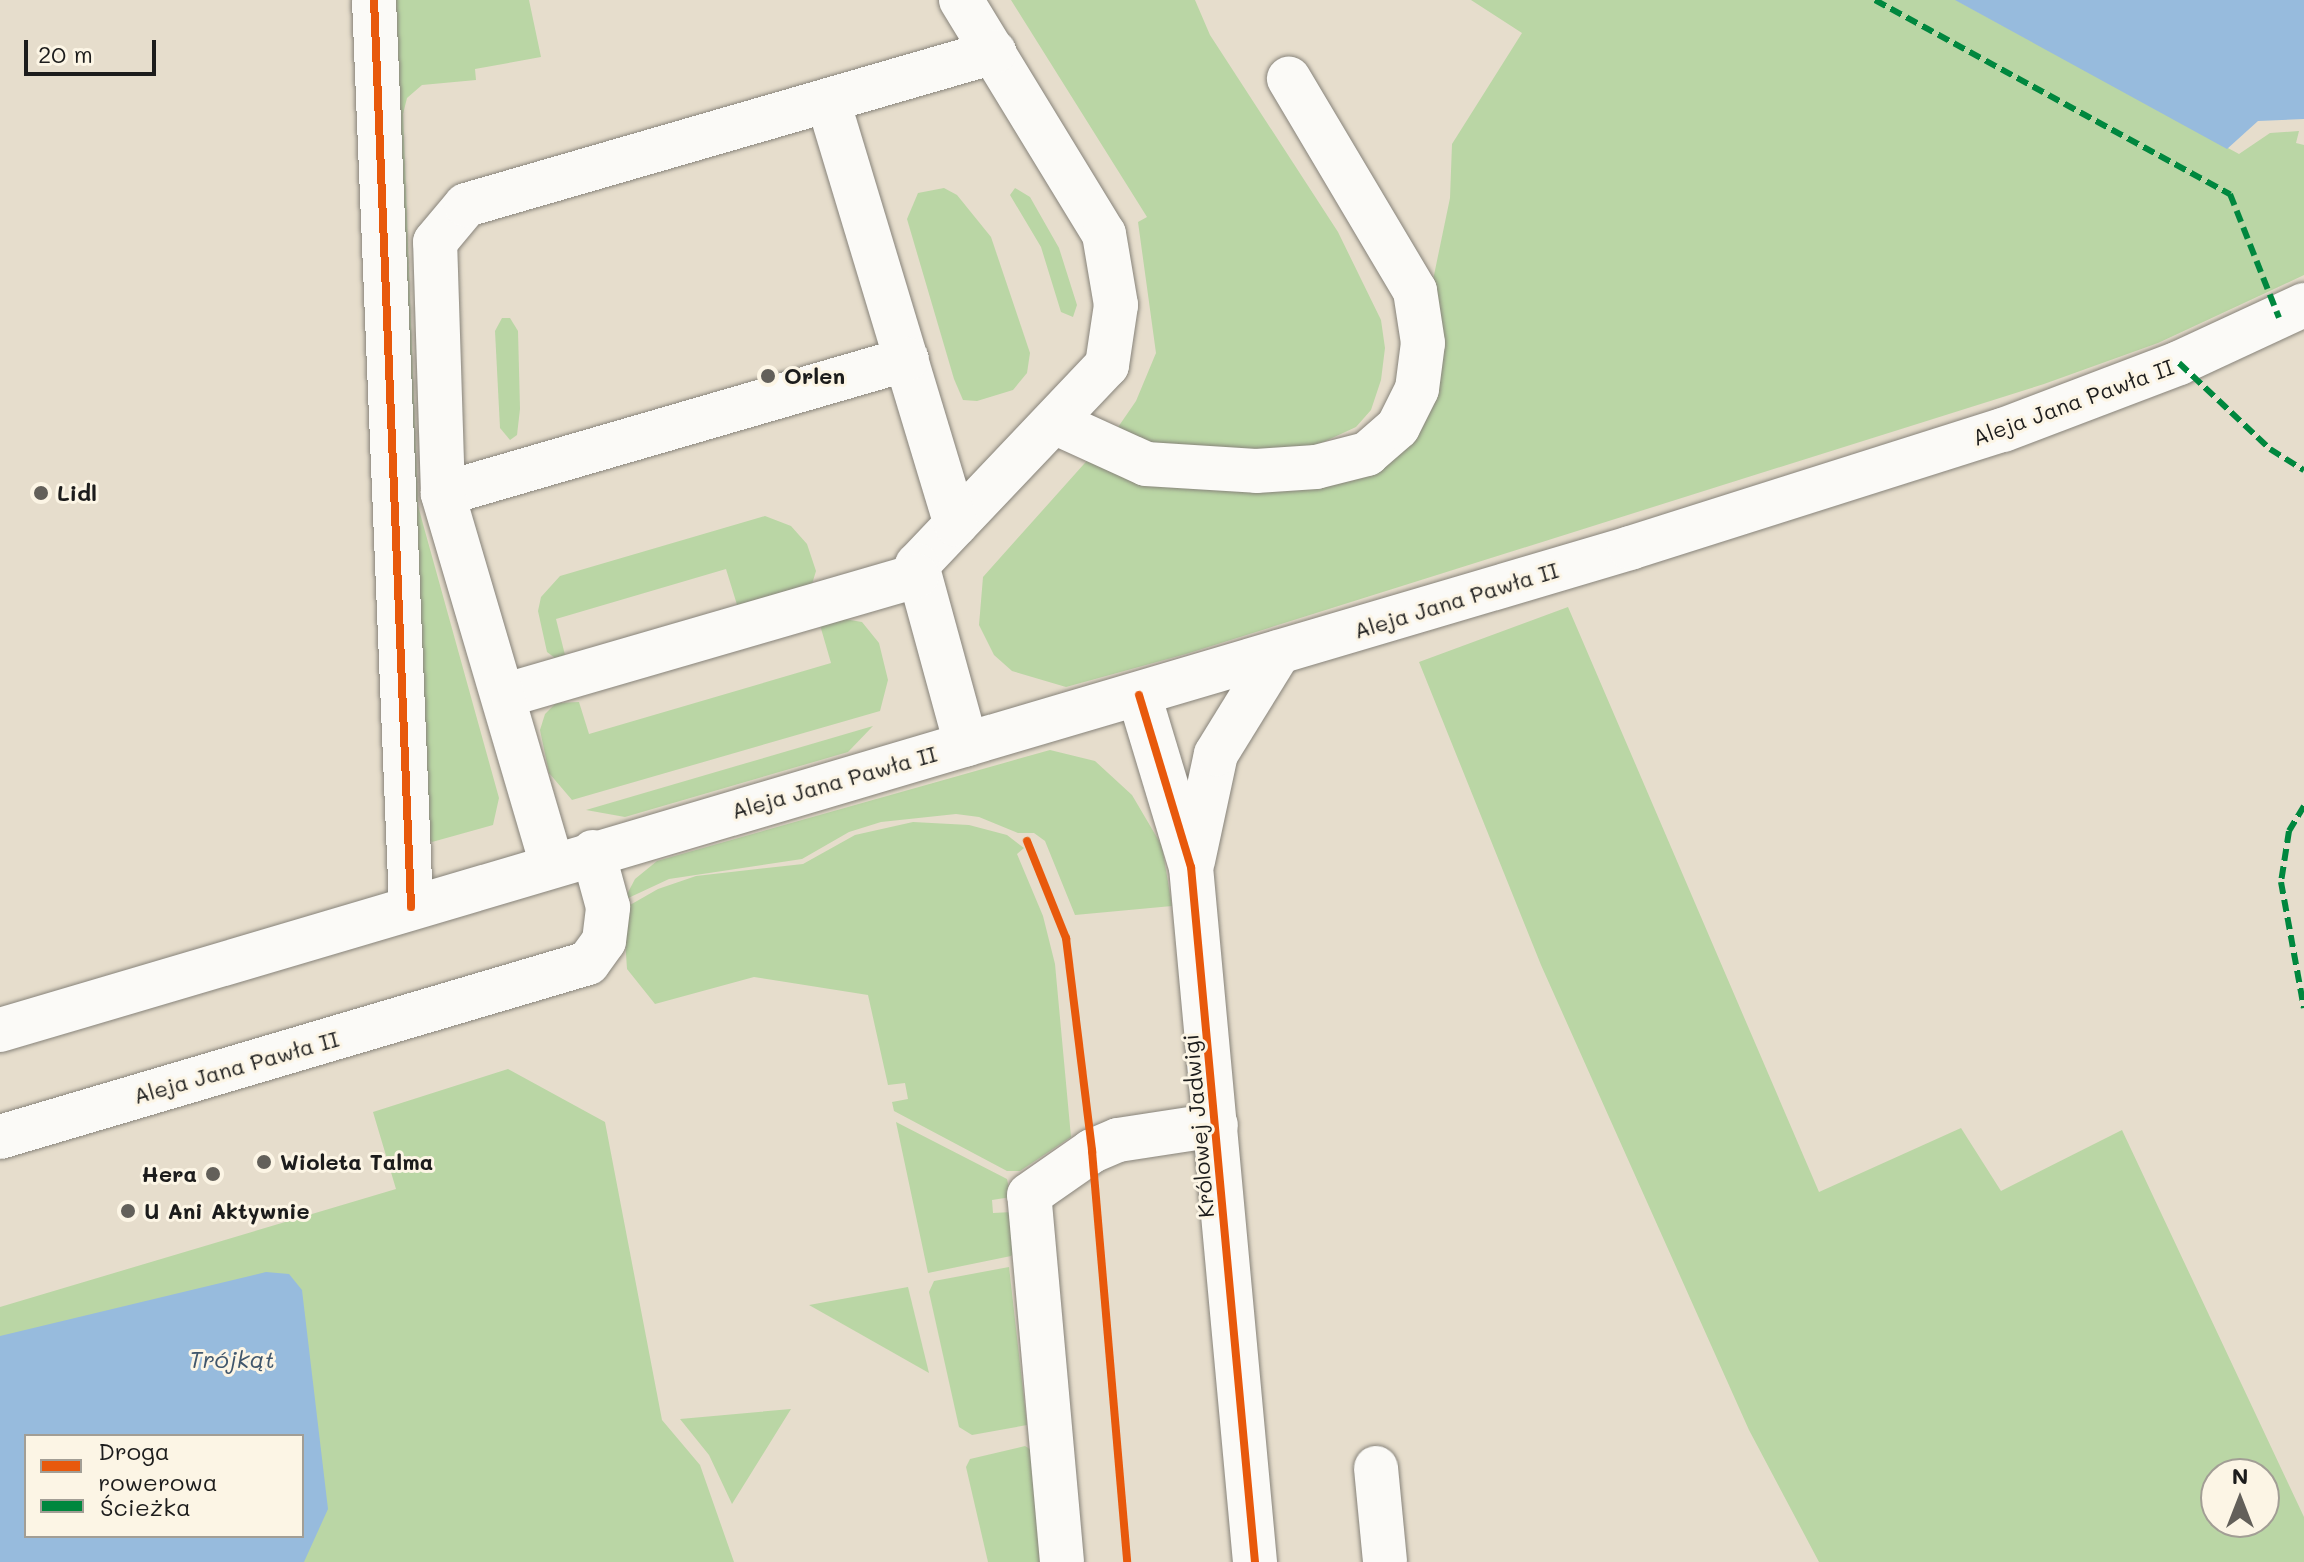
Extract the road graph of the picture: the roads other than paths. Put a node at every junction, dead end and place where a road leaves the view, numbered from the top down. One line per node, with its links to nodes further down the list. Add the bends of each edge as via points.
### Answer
1 (374, 0): 18 (main road)
2 (961, 0): 3 (main road)
3 (994, 52): 5 (main road); 8 (main road, via 1104,234 1116,305 1107,365)
4 (1289, 79): 8 (main road, via 1415,291 1423,343 1417,389 1398,427 1367,454 1316,467 1256,471 1146,464)
5 (828, 101): 7 (main road); 9 (main road, via 466,205 435,242)
6 (2304, 305): 12 (main road, Aleja Jana Pawła II, via 2179,363 2003,430)
7 (907, 359): 9 (main road); 10 (main road)
8 (1054, 422): 10 (main road)
9 (443, 494): 14 (main road)
10 (956, 524): 11 (main road, via 917,565)
11 (917, 576): 14 (main road); 15 (main road)
12 (1279, 652): 13 (main road, Aleja Jana Pawła II); 17 (main road, Królowej Jadwigi, via 1216,754)
13 (1139, 695): 15 (main road, Aleja Jana Pawła II); 17 (main road, Królowej Jadwigi)
14 (503, 696): 16 (main road)
15 (966, 744): 16 (main road, Aleja Jana Pawła II)
16 (572, 858): 18 (main road, Aleja Jana Pawła II); 21 (main road, Aleja Jana Pawła II, via 608,907 604,941 588,963)
17 (1191, 867): 20 (main road, Królowej Jadwigi)
18 (411, 907): 19 (main road, Aleja Jana Pawła II)
19 (0, 1030)
20 (1216, 1125): 23 (main road, via 1118,1140 1092,1151 1029,1195); 24 (main road, Królowej Jadwigi)
21 (0, 1137)
22 (1376, 1468): 25 (main road)
23 (1062, 1562)
24 (1255, 1562)
25 (1385, 1562)

